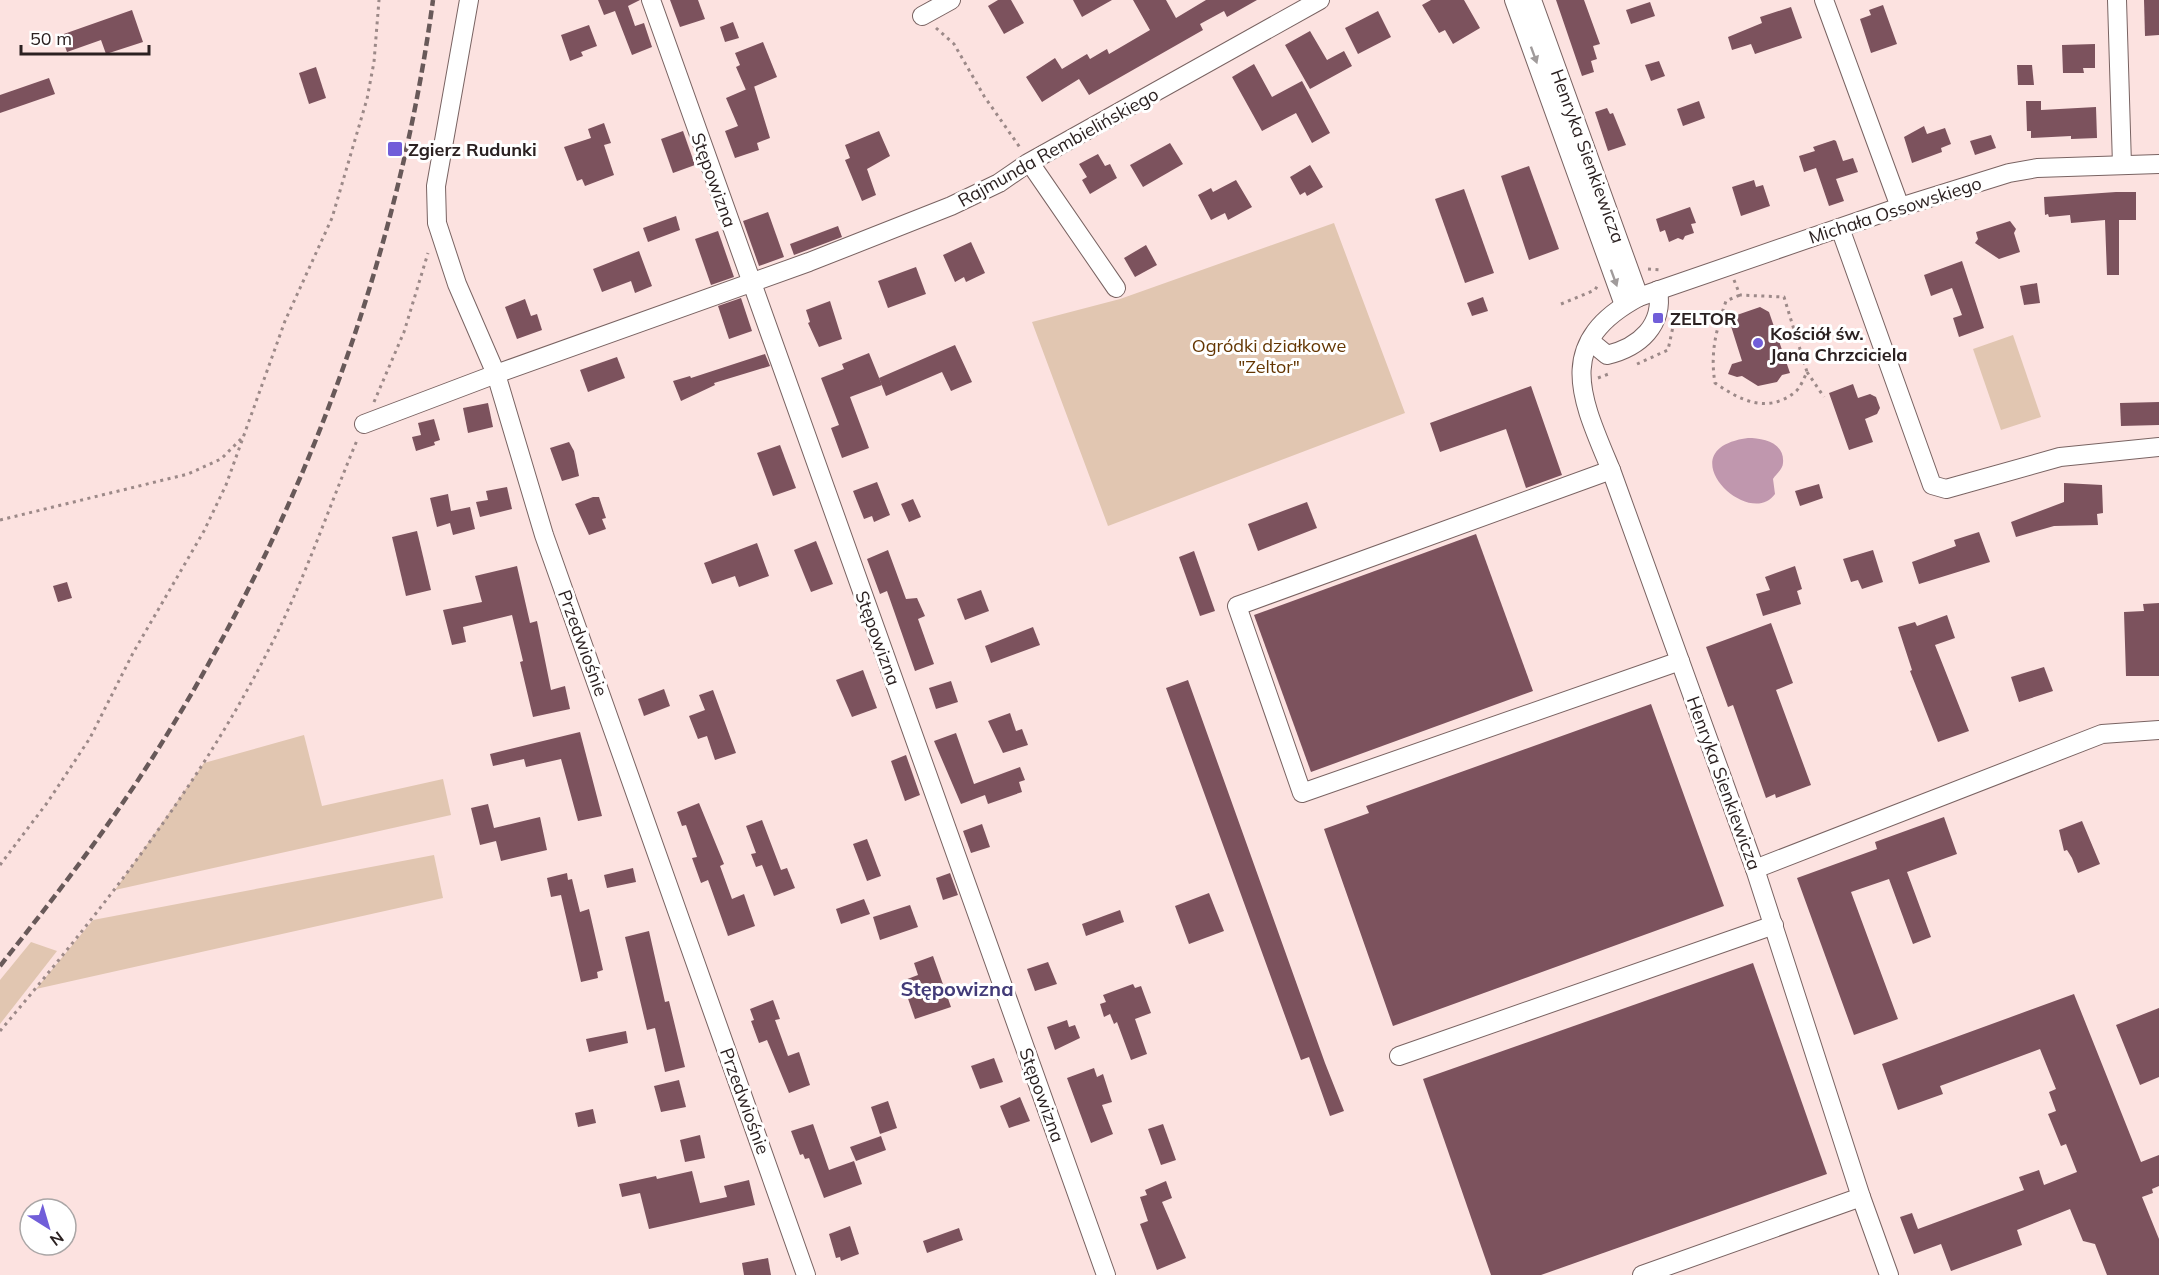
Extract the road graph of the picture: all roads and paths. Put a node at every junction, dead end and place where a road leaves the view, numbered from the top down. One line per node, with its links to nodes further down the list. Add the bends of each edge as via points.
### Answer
1 (379, 0): 33 (path, via 367,99 335,209 285,321)
2 (469, 0): 16 (street, Przedwiośnie, via 437,175)
3 (651, 0): 19 (street, Stępowizna)
4 (951, 0): 11 (street)
5 (1320, 0): 10 (street, Rajmunda Rembielińskiego)
6 (1514, 0): 23 (street, Henryka Sienkiewicza, one-way to 23)
7 (1532, 0): 23 (street, Henryka Sienkiewicza)
8 (1824, 0): 15 (street)
9 (2117, 0): 14 (street)
10 (1294, 6): 12 (street, Rajmunda Rembielińskiego)
11 (922, 16): 12 (path, via 954,44)
12 (1030, 163): 19 (street, Rajmunda Rembielińskiego, via 951,206); 20 (street)
13 (2159, 164): 14 (street, Michała Ossowskiego)
14 (2122, 165): 15 (street, Michała Ossowskiego, via 2037,168 2009,173)
15 (1900, 207): 17 (street, Michała Ossowskiego)
16 (437, 223): 29 (street, Przedwiośnie, via 457,284); 32 (path, via 404,332)
17 (1840, 228): 21 (street, Michała Ossowskiego); 34 (street, via 1932,485 1946,489 2060,457)
18 (1733, 276): 22 (path)
19 (751, 282): 29 (street, Rajmunda Rembielińskiego); 46 (street, Stępowizna)
20 (1116, 288)
21 (1658, 290): 23 (street, Michała Ossowskiego); 25 (street, via 1658,318 1645,335 1607,354)
22 (1740, 295): 28 (path, via 1784,297); 28 (path, via 1726,301 1719,324 1711,360 1715,383 1742,401 1768,404 1796,392)
23 (1631, 301): 25 (street, Henryka Sienkiewicza, via 1604,320)
24 (1675, 319): 26 (path, via 1668,350)
25 (1590, 341): 35 (street, Henryka Sienkiewicza, via 1580,370 1581,389)
26 (1629, 367)
27 (1619, 370): 30 (path)
28 (1807, 372): 31 (path)
29 (496, 374): 32 (street, Rajmunda Rembielińskiego); 45 (street, Przedwiośnie, via 544,535)
30 (1588, 382)
31 (1824, 397)
32 (364, 424): 42 (path, via 292,601 225,729 93,920)
33 (243, 437): 36 (path, via 221,459 188,474); 39 (path, via 204,531 133,653 90,738)
34 (2159, 447)
35 (1611, 470): 37 (street, Henryka Sienkiewicza); 37 (street, via 1237,606 1302,793)
36 (0, 520)
37 (1680, 661): 40 (street, Henryka Sienkiewicza)
38 (2159, 730): 40 (street, via 2102,734)
39 (0, 864)
40 (1755, 869): 41 (street, Henryka Sienkiewicza)
41 (1774, 925): 43 (street); 44 (street, Henryka Sienkiewicza)
42 (0, 1031)
43 (1399, 1056)
44 (1861, 1197): 47 (street); 48 (street, Henryka Sienkiewicza)
45 (806, 1275)
46 (1106, 1275)
47 (1642, 1275)
48 (1890, 1275)

